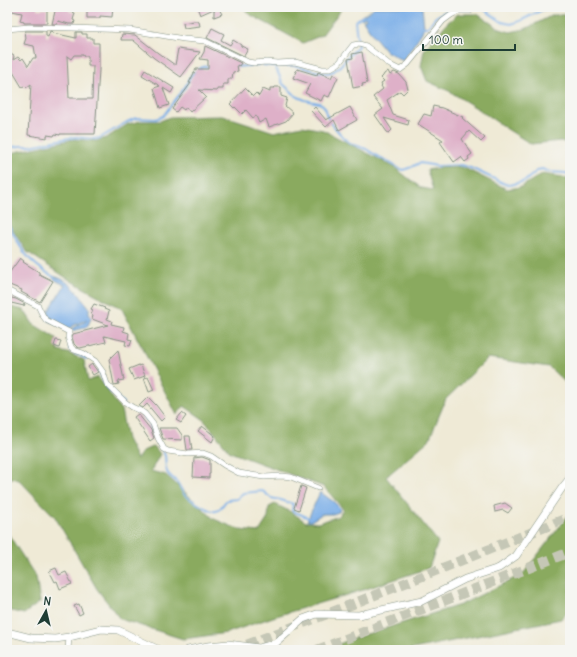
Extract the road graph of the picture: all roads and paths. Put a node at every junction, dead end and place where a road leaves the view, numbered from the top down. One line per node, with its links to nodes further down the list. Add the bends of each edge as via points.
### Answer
1 (470, 11): 2 (street, via 459,11 450,15 400,70 366,46 357,44 339,63 329,69 322,69 295,62 248,62 205,42 130,30 29,27)
2 (7, 29)
3 (7, 290): 5 (street, via 38,306 43,318 69,332 71,347 95,361 103,372 107,384 124,402 146,414 154,424 164,449 211,456 239,473 264,477 291,477)
4 (570, 478): 10 (street, via 516,556 499,568 465,579 422,601 358,615 317,614 303,619 276,643 258,648 228,644)
5 (318, 488)
6 (7, 632): 7 (street, via 31,638)
7 (69, 638): 8 (street); 9 (street, via 101,629 118,630)
8 (68, 650)
9 (160, 650)
10 (188, 650)

